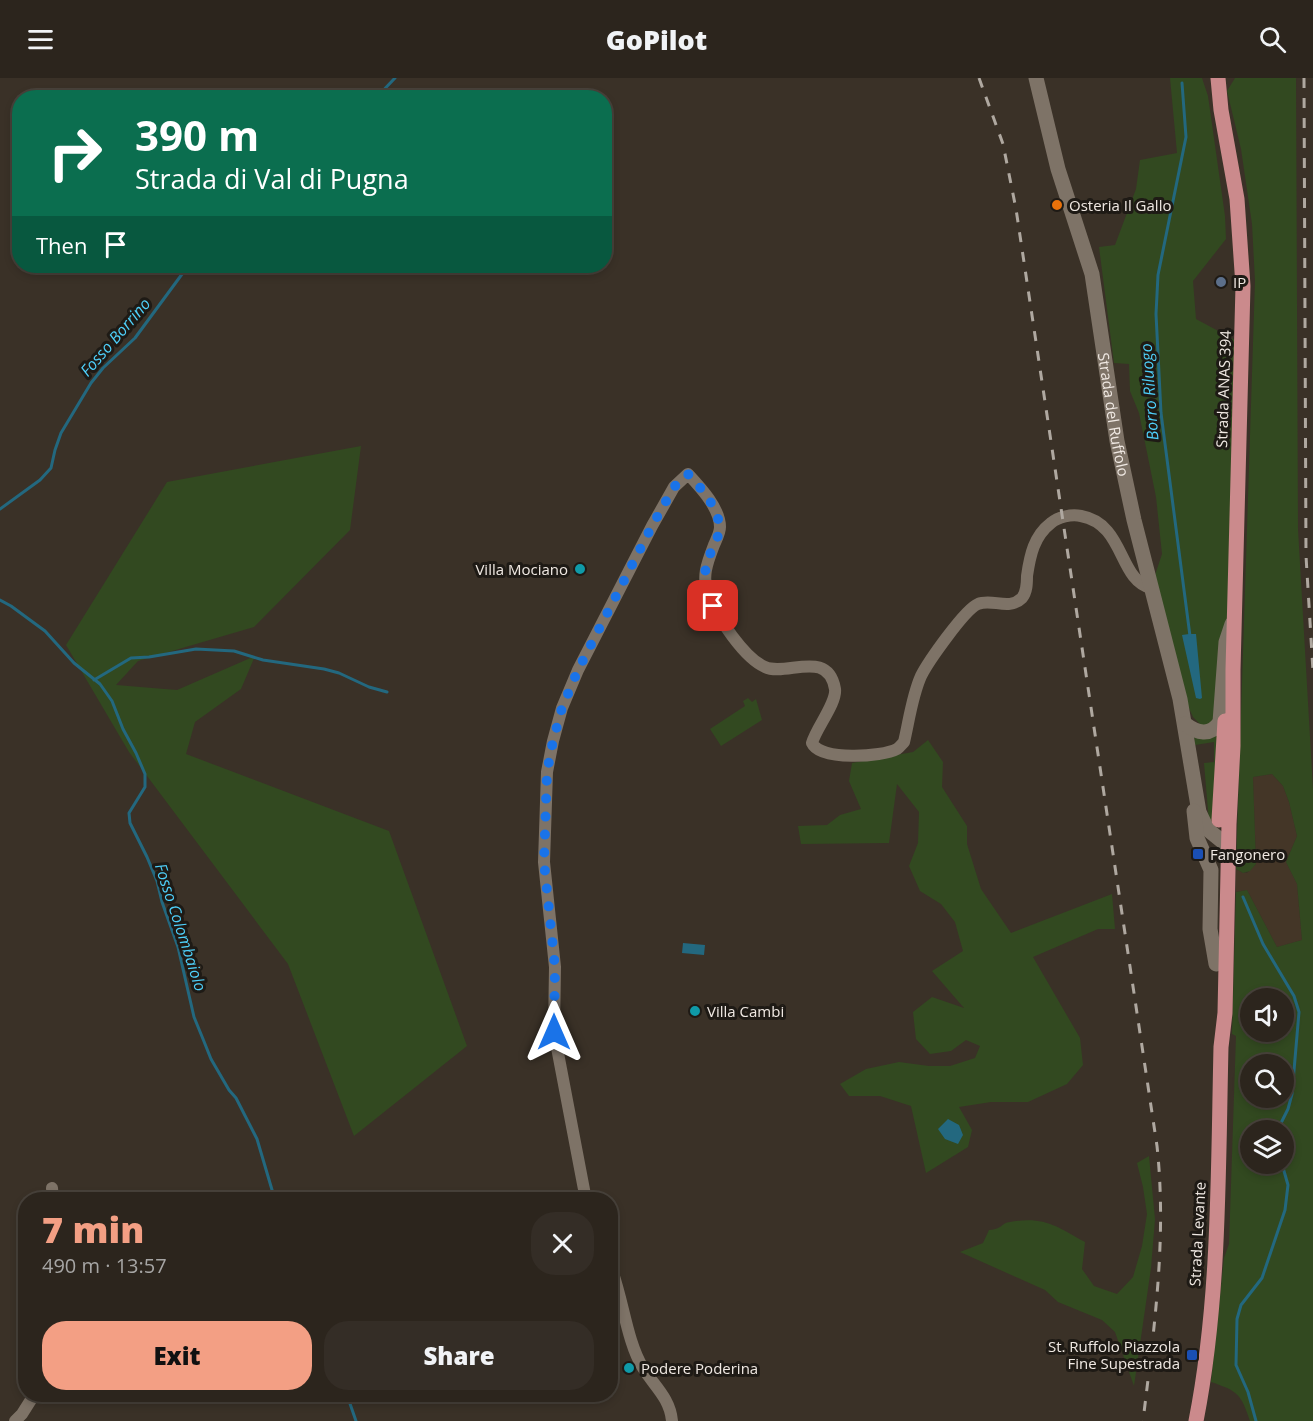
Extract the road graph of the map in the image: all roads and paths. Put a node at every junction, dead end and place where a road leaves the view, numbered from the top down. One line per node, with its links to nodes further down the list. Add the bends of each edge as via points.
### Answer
1 (1036, 78): 5 (street, Strada del Ruffolo, via 1058,169 1090,267 1117,441)
2 (1208, 78): 4 (main road, Strada ANAS 394)
3 (1218, 78): 4 (main road, Strada ANAS 394)
4 (1221, 110): 6 (main road, Strada ANAS 394, via 1237,199 1243,271)
5 (1151, 588): 7 (street, Strada del Ruffolo); 13 (street, via 1138,582 1113,538 1098,522 1077,515 1054,520 1036,539 1022,597 1013,603 974,606 961,618 922,674 904,742 884,752 828,754 812,743 834,698 828,674 819,667 807,666 767,669 729,632 704,582 720,528 718,518 706,493 688,474 674,487 578,670 562,708 547,772 544,862 555,967 554,1032)
6 (1234, 620): 7 (street, via 1226,642 1220,722 1215,729 1203,733); 9 (main road, Strada ANAS 394, via 1233,670 1223,733)
7 (1185, 724): 8 (street, Strada del Ruffolo)
8 (1189, 752): 9 (street, Strada del Ruffolo, via 1202,821); 10 (street, Strada del Ruffolo)
9 (1221, 845): 10 (street, via 1208,850); 11 (main road, Strada Levante); 12 (main road, Strada Levante, via 1225,1001)
10 (1200, 846): 11 (street, Strada del Ruffolo, via 1212,874 1210,928)
11 (1215, 964): 12 (main road, Strada Levante)
12 (1221, 1047): 18 (main road, Strada Levante, via 1212,1290)
13 (584, 1192)
14 (618, 1291): 17 (street, via 643,1369 667,1402)
15 (30, 1402): 16 (street)
16 (15, 1421)
17 (672, 1421)
18 (1196, 1421)

